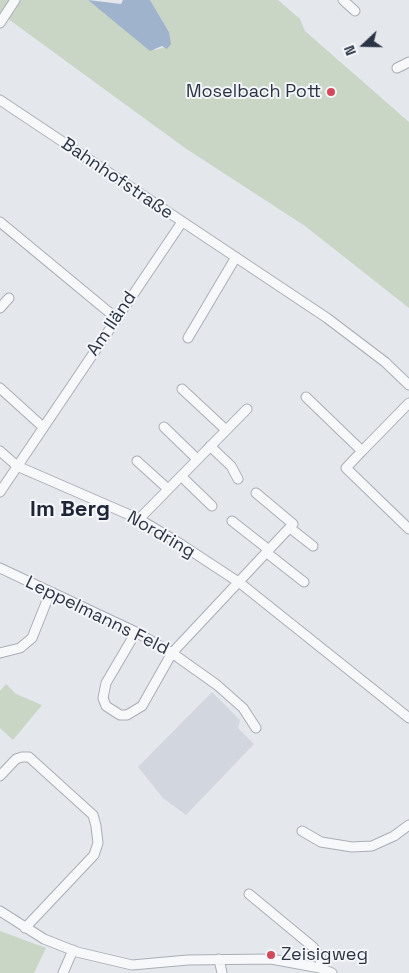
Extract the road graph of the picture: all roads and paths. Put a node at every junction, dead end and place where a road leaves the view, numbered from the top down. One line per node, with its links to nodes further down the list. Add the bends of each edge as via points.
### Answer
1 (15, 0): 4 (street)
2 (342, 0): 3 (street)
3 (355, 11)
4 (0, 23)
5 (409, 62): 6 (street)
6 (397, 68)
7 (0, 100): 9 (street, Bahnhofstraße)
8 (0, 222): 13 (street)
9 (182, 222): 10 (street, Bahnhofstraße); 13 (street, Am Iländ)
10 (236, 257): 14 (street); 15 (street, Bahnhofstraße, via 327,318 385,362)
11 (9, 298): 12 (street)
12 (0, 308)
13 (116, 318): 22 (street, Am Iländ)
14 (188, 338)
15 (409, 385)
16 (0, 388): 22 (street)
17 (182, 389): 23 (street)
18 (306, 396): 26 (street)
19 (409, 403): 26 (street)
20 (247, 408): 23 (street)
21 (164, 426): 27 (street)
22 (43, 427): 29 (street, Am Iländ)
23 (226, 430): 24 (street)
24 (210, 446): 27 (street); 31 (street, via 231,466)
25 (0, 451): 29 (street, Nordring)
26 (362, 451): 39 (street, via 346,468)
27 (198, 459): 30 (street)
28 (137, 462): 32 (street)
29 (17, 466): 33 (street, Am Iländ); 36 (street, Nordring)
30 (181, 476): 32 (street); 35 (street)
31 (238, 479)
32 (168, 489): 36 (street)
33 (0, 492)
34 (256, 493): 38 (street, via 293,524)
35 (212, 506)
36 (139, 520): 44 (street, Nordring)
37 (232, 521): 41 (street)
38 (290, 528): 40 (street); 41 (street)
39 (409, 529)
40 (313, 546)
41 (268, 552): 43 (street); 44 (street)
42 (0, 568): 45 (street, Leppelmanns Feld)
43 (304, 582)
44 (240, 583): 48 (street); 49 (street, Nordring)
45 (50, 593): 46 (street, Leppelmanns Feld); 47 (street, via 32,638 20,648)
46 (136, 632): 48 (street, Leppelmanns Feld); 48 (street, via 106,683 103,698 111,711 127,715 142,706)
47 (0, 653)
48 (172, 653): 50 (street, Leppelmanns Feld, via 243,708)
49 (409, 718)
50 (256, 728)
51 (0, 776): 56 (street, via 16,759 22,756 29,758 93,815 96,826 98,843 94,855)
52 (409, 825): 53 (street, via 372,846 352,847 321,842)
53 (302, 831)
54 (248, 894): 59 (street, via 313,947 321,958)
55 (0, 911): 56 (street)
56 (25, 928): 57 (street)
57 (72, 950): 58 (street, via 132,965); 60 (street)
58 (219, 959): 59 (street, via 271,960); 61 (street)
59 (320, 968): 62 (street)
60 (63, 973)
61 (222, 973)
62 (332, 973)

